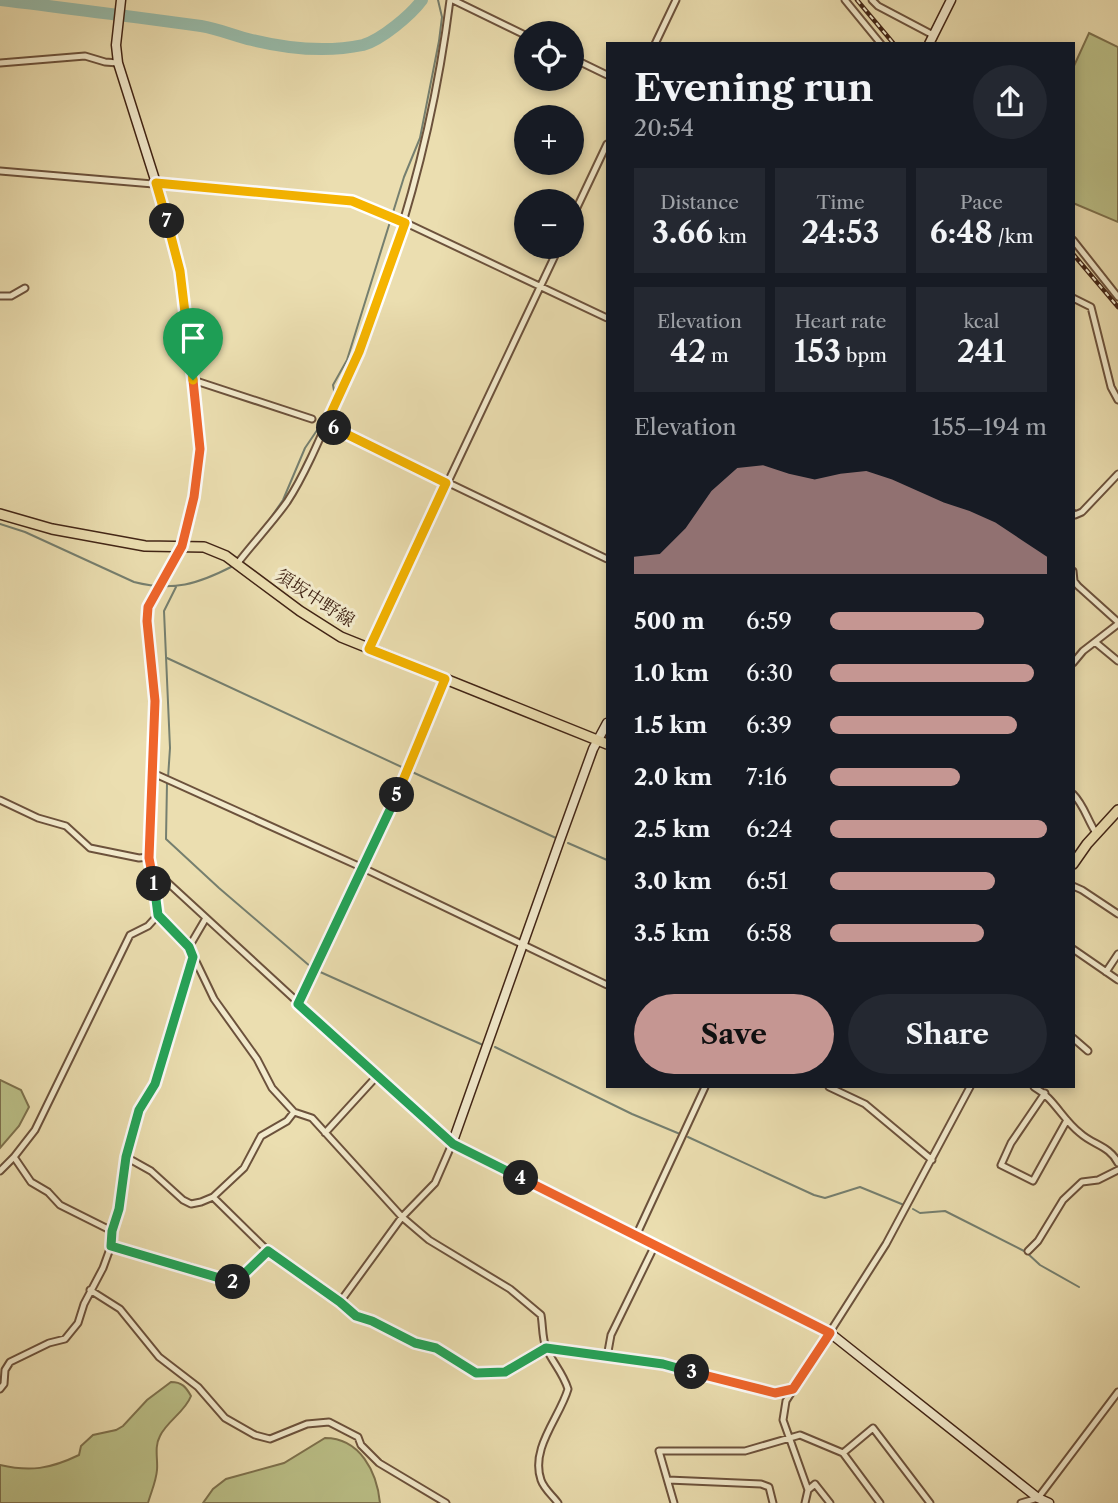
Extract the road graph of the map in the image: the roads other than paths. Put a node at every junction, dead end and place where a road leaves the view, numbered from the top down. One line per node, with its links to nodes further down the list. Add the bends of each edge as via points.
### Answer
1 (452, 0): 7 (street); 19 (street, via 431,114)
2 (676, 0): 9 (street)
3 (845, 0): 10 (street)
4 (872, 0): 8 (street)
5 (951, 0): 8 (street)
6 (120, 4): 12 (street)
7 (514, 30)
8 (932, 41)
9 (656, 42)
10 (879, 42)
11 (0, 63): 12 (street, via 85,57)
12 (118, 63): 17 (street)
13 (584, 64): 14 (street)
14 (606, 75)
15 (606, 146): 18 (street)
16 (0, 171): 17 (street)
17 (156, 183): 19 (street, via 352,201); 28 (street, via 180,271)
18 (584, 193)
19 (403, 222): 22 (street); 31 (street, via 359,352)
20 (1075, 243): 25 (street)
21 (553, 259): 22 (street)
22 (541, 286): 27 (street); 33 (street)
23 (24, 288): 24 (street)
24 (0, 296)
25 (1118, 297)
26 (1075, 299): 29 (street, via 1091,307)
27 (606, 318)
28 (193, 380): 30 (street); 36 (street, via 200,449)
29 (1118, 400)
30 (312, 419)
31 (326, 424): 33 (street); 38 (street, via 287,501)
32 (1118, 474): 35 (street)
33 (446, 483): 37 (street); 42 (street)
34 (0, 514): 36 (main road, 須坂中野線, via 40,527 134,544)
35 (1075, 515)
36 (182, 546): 38 (main road, 須坂中野線, via 204,547); 47 (street, via 148,607 155,701)
37 (606, 559)
38 (237, 564): 42 (main road, 須坂中野線, via 328,630)
39 (1075, 583): 40 (street)
40 (1118, 623): 41 (street)
41 (1095, 642): 43 (street); 44 (street)
42 (369, 649): 45 (main road, 須坂中野線)
43 (1075, 661)
44 (1118, 661)
45 (445, 679): 46 (main road, 須坂中野線); 54 (street)
46 (603, 742): 60 (street)
47 (153, 773): 52 (street); 54 (street)
48 (1075, 796): 51 (street)
49 (0, 800): 52 (street, via 65,826 90,848)
50 (1118, 810): 51 (main road)
51 (1096, 833): 53 (main road)
52 (149, 858): 55 (street)
53 (1075, 861)
54 (363, 867): 60 (street); 68 (street)
55 (153, 869): 58 (street); 59 (street)
56 (1075, 887): 57 (street)
57 (1118, 914)
58 (158, 915): 61 (street); 82 (street, via 130,935 35,1130)
59 (206, 918): 61 (street); 68 (street)
60 (523, 944): 67 (street); 80 (street)
61 (189, 947): 64 (street)
62 (1075, 950): 65 (street)
63 (1118, 954): 65 (street)
64 (193, 957): 77 (street, via 214,999 272,1088); 83 (street, via 155,1084 139,1110)
65 (1106, 972): 66 (street)
66 (1118, 980)
67 (606, 985)
68 (298, 1004): 71 (street)
69 (1075, 1040): 70 (street)
70 (1088, 1051)
71 (377, 1076): 79 (street); 80 (street)
72 (705, 1088): 91 (street)
73 (831, 1088): 84 (street, via 865,1104)
74 (969, 1088): 84 (street)
75 (1036, 1088): 76 (street)
76 (1045, 1093): 78 (street); 78 (street, via 1001,1165 1033,1181)
77 (294, 1112): 79 (street, via 312,1118); 88 (street, via 261,1136 244,1168)
78 (1067, 1120): 81 (street, via 1082,1136)
79 (325, 1133): 89 (street)
80 (453, 1144): 89 (street, via 435,1182); 91 (street)
81 (1116, 1154): 85 (street)
82 (14, 1157): 87 (street); 90 (street, via 31,1182 60,1205)
83 (126, 1157): 88 (street, via 191,1204); 90 (street)
84 (932, 1160): 98 (street)
85 (1118, 1163)
86 (1118, 1170): 95 (street, via 1082,1182 1063,1200)
87 (0, 1171)
88 (213, 1197): 94 (street)
89 (402, 1217): 97 (street); 99 (street, via 541,1315)
90 (112, 1231): 93 (street)
91 (636, 1236): 92 (street)
92 (655, 1245): 98 (street); 100 (street, via 611,1335)
93 (111, 1246): 94 (street, via 232,1282); 96 (street)
94 (268, 1251): 97 (street)
95 (1028, 1251)
96 (90, 1290): 101 (street, via 72,1332 10,1362); 110 (street, via 120,1309 159,1357 198,1387 225,1418 270,1439 307,1424 328,1422 358,1437 379,1463)
97 (340, 1302): 99 (street, via 356,1316 436,1348 476,1373 505,1372)
98 (830, 1333): 102 (street); 109 (street)
99 (546, 1348): 100 (street); 111 (street, via 568,1389 545,1437 540,1459 541,1480)
100 (607, 1357): 102 (street, via 663,1364 775,1393)
101 (2, 1387): 104 (street)
102 (793, 1389): 105 (street, via 783,1420)
103 (1118, 1392): 109 (street)
104 (0, 1395)
105 (789, 1437): 106 (street, via 800,1435); 107 (street, via 745,1451 659,1451); 108 (street)
106 (843, 1453): 116 (street); 117 (street, via 873,1428)
107 (668, 1480): 112 (street); 113 (street, via 761,1483 769,1487)
108 (808, 1490): 114 (street); 115 (street, via 815,1484)
109 (1038, 1498): 118 (street); 119 (street)
110 (446, 1503)
111 (558, 1503)
112 (674, 1503)
113 (773, 1503)
114 (805, 1503)
115 (830, 1503)
116 (880, 1503)
117 (930, 1503)
118 (1021, 1503)
119 (1049, 1503)

